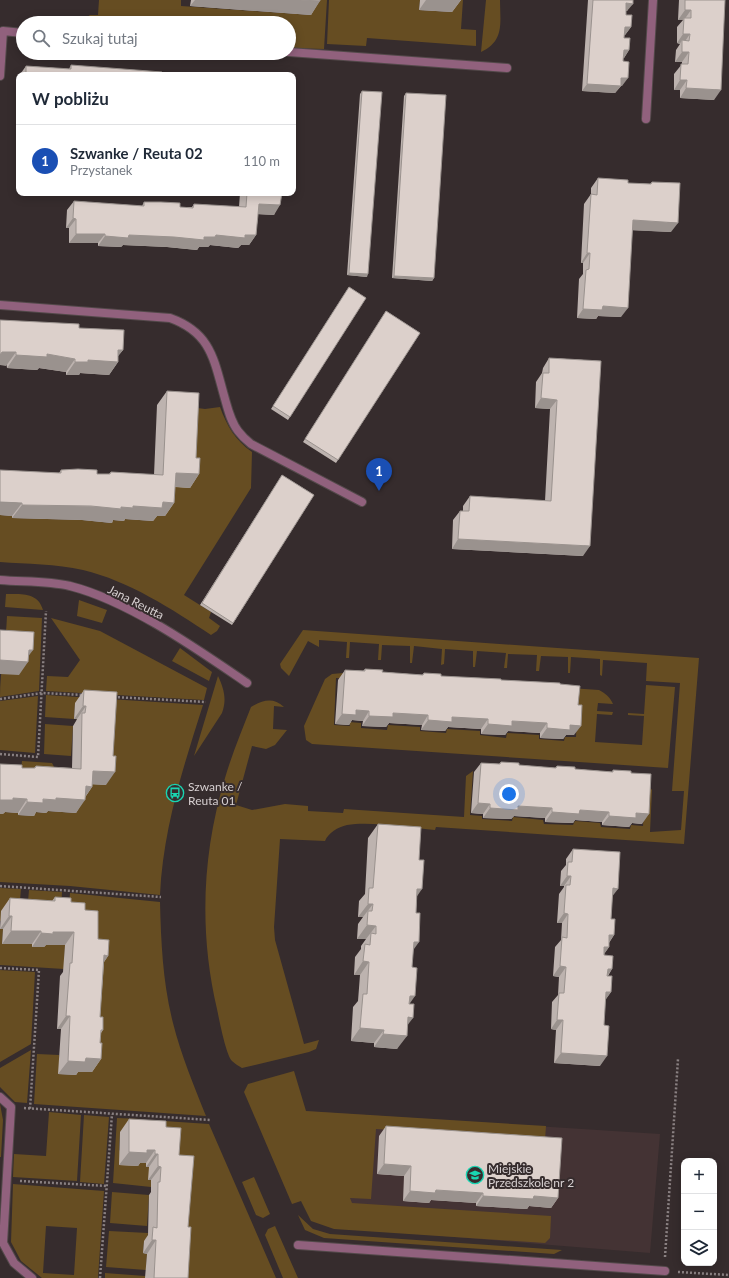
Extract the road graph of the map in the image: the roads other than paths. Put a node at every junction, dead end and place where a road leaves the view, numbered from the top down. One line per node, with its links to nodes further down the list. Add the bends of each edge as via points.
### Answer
1 (653, 0): 6 (street)
2 (16, 32): 5 (street, via 3,31)
3 (296, 53): 4 (street)
4 (507, 68)
5 (0, 76)
6 (646, 120)
7 (0, 305): 8 (street, via 170,318 186,324 200,335 212,354 228,411 237,430 250,444)
8 (362, 502)
9 (0, 580): 10 (street, Jana Reutta, via 68,586 90,592 178,638)
10 (247, 683)
11 (0, 1096): 14 (street, via 10,1107 4,1243 14,1263)
12 (298, 1245): 13 (street)
13 (664, 1271)
14 (32, 1278)

